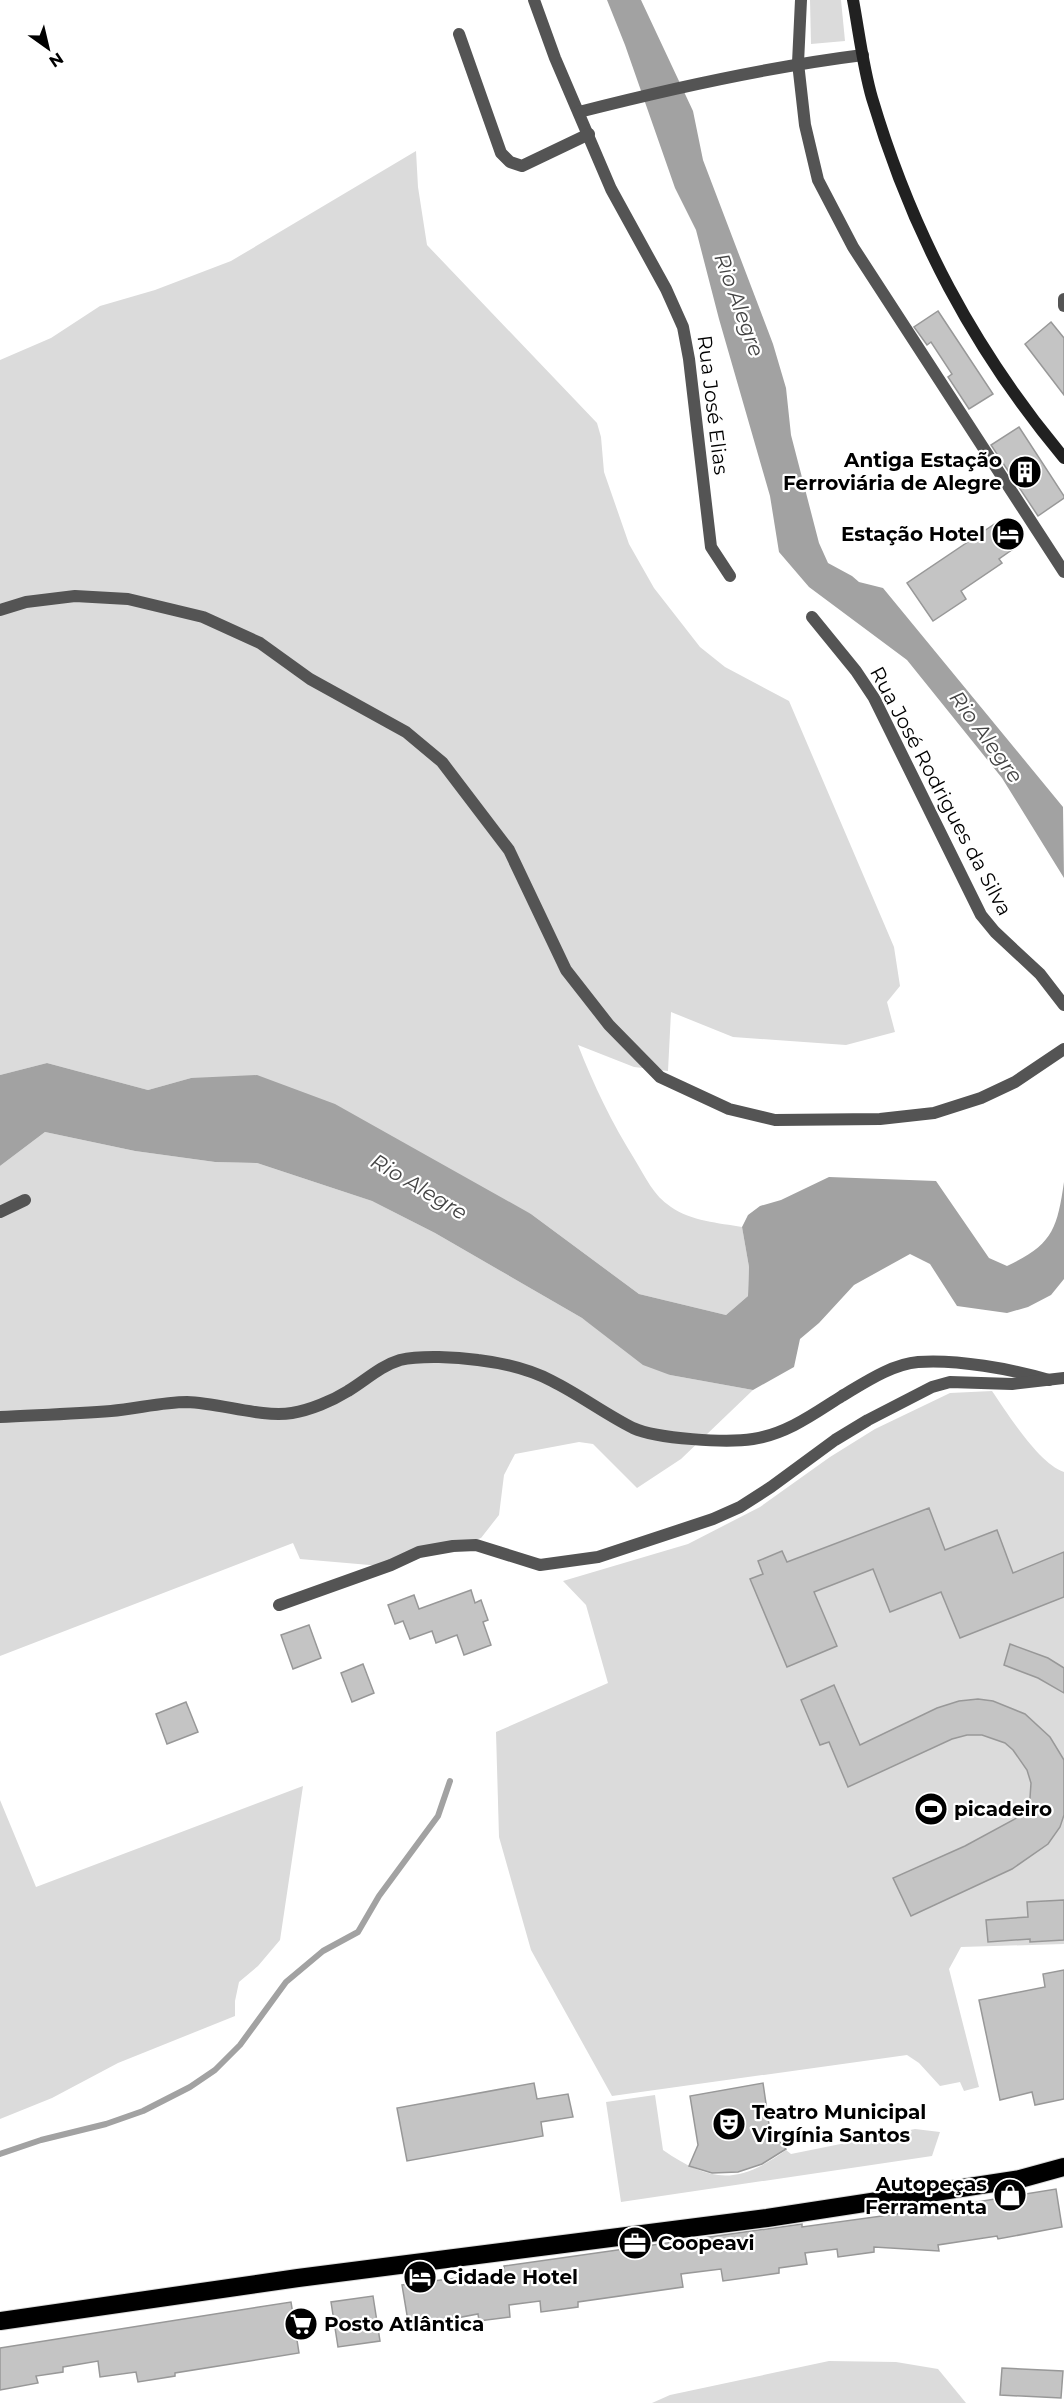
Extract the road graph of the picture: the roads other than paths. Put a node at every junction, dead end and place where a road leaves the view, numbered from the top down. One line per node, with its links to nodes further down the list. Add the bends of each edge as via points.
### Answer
1 (534, 0): 7 (street, Rua José Elias)
2 (801, 0): 6 (street)
3 (853, 0): 5 (main road)
4 (459, 34): 8 (street, via 501,153 510,162 522,166)
5 (863, 55): 6 (street); 11 (main road, via 872,97 907,198 933,258 976,337 1027,414)
6 (798, 63): 7 (street); 12 (street, via 805,125 818,180 853,247)
7 (579, 112): 8 (street, Rua José Elias)
8 (589, 134): 14 (street, Rua José Elias, via 611,189 683,327 711,548)
9 (1064, 299): 10 (street)
10 (1064, 306)
11 (1064, 458)
12 (1060, 555): 13 (street)
13 (1064, 572)
14 (730, 576)
15 (0, 610): 18 (street, via 26,602 75,596 128,599 203,617 260,643 310,679 406,732 442,762 509,850 566,970 609,1025 660,1077 729,1109 775,1120 880,1119 934,1113 1015,1082)
16 (812, 617): 17 (street, Rua José Rodrigues da Silva, via 874,698 981,915 1040,974)
17 (1064, 1005)
18 (1064, 1049)
19 (25, 1200): 20 (street)
20 (0, 1212)
21 (1064, 1378): 22 (street)
22 (1049, 1380): 23 (street, via 998,1369 916,1362 890,1371 782,1432 753,1439 722,1440 636,1429 551,1380 519,1367 477,1359 401,1360 379,1369 347,1392 291,1413 184,1402 112,1411); 24 (street, via 1011,1384 950,1382 932,1387 835,1440 740,1507 598,1557 540,1565 476,1545 453,1546 419,1552)
23 (0, 1417)
24 (279, 1605)
25 (1064, 2167): 26 (highway, via 1020,2180 778,2216)
26 (0, 2321)

